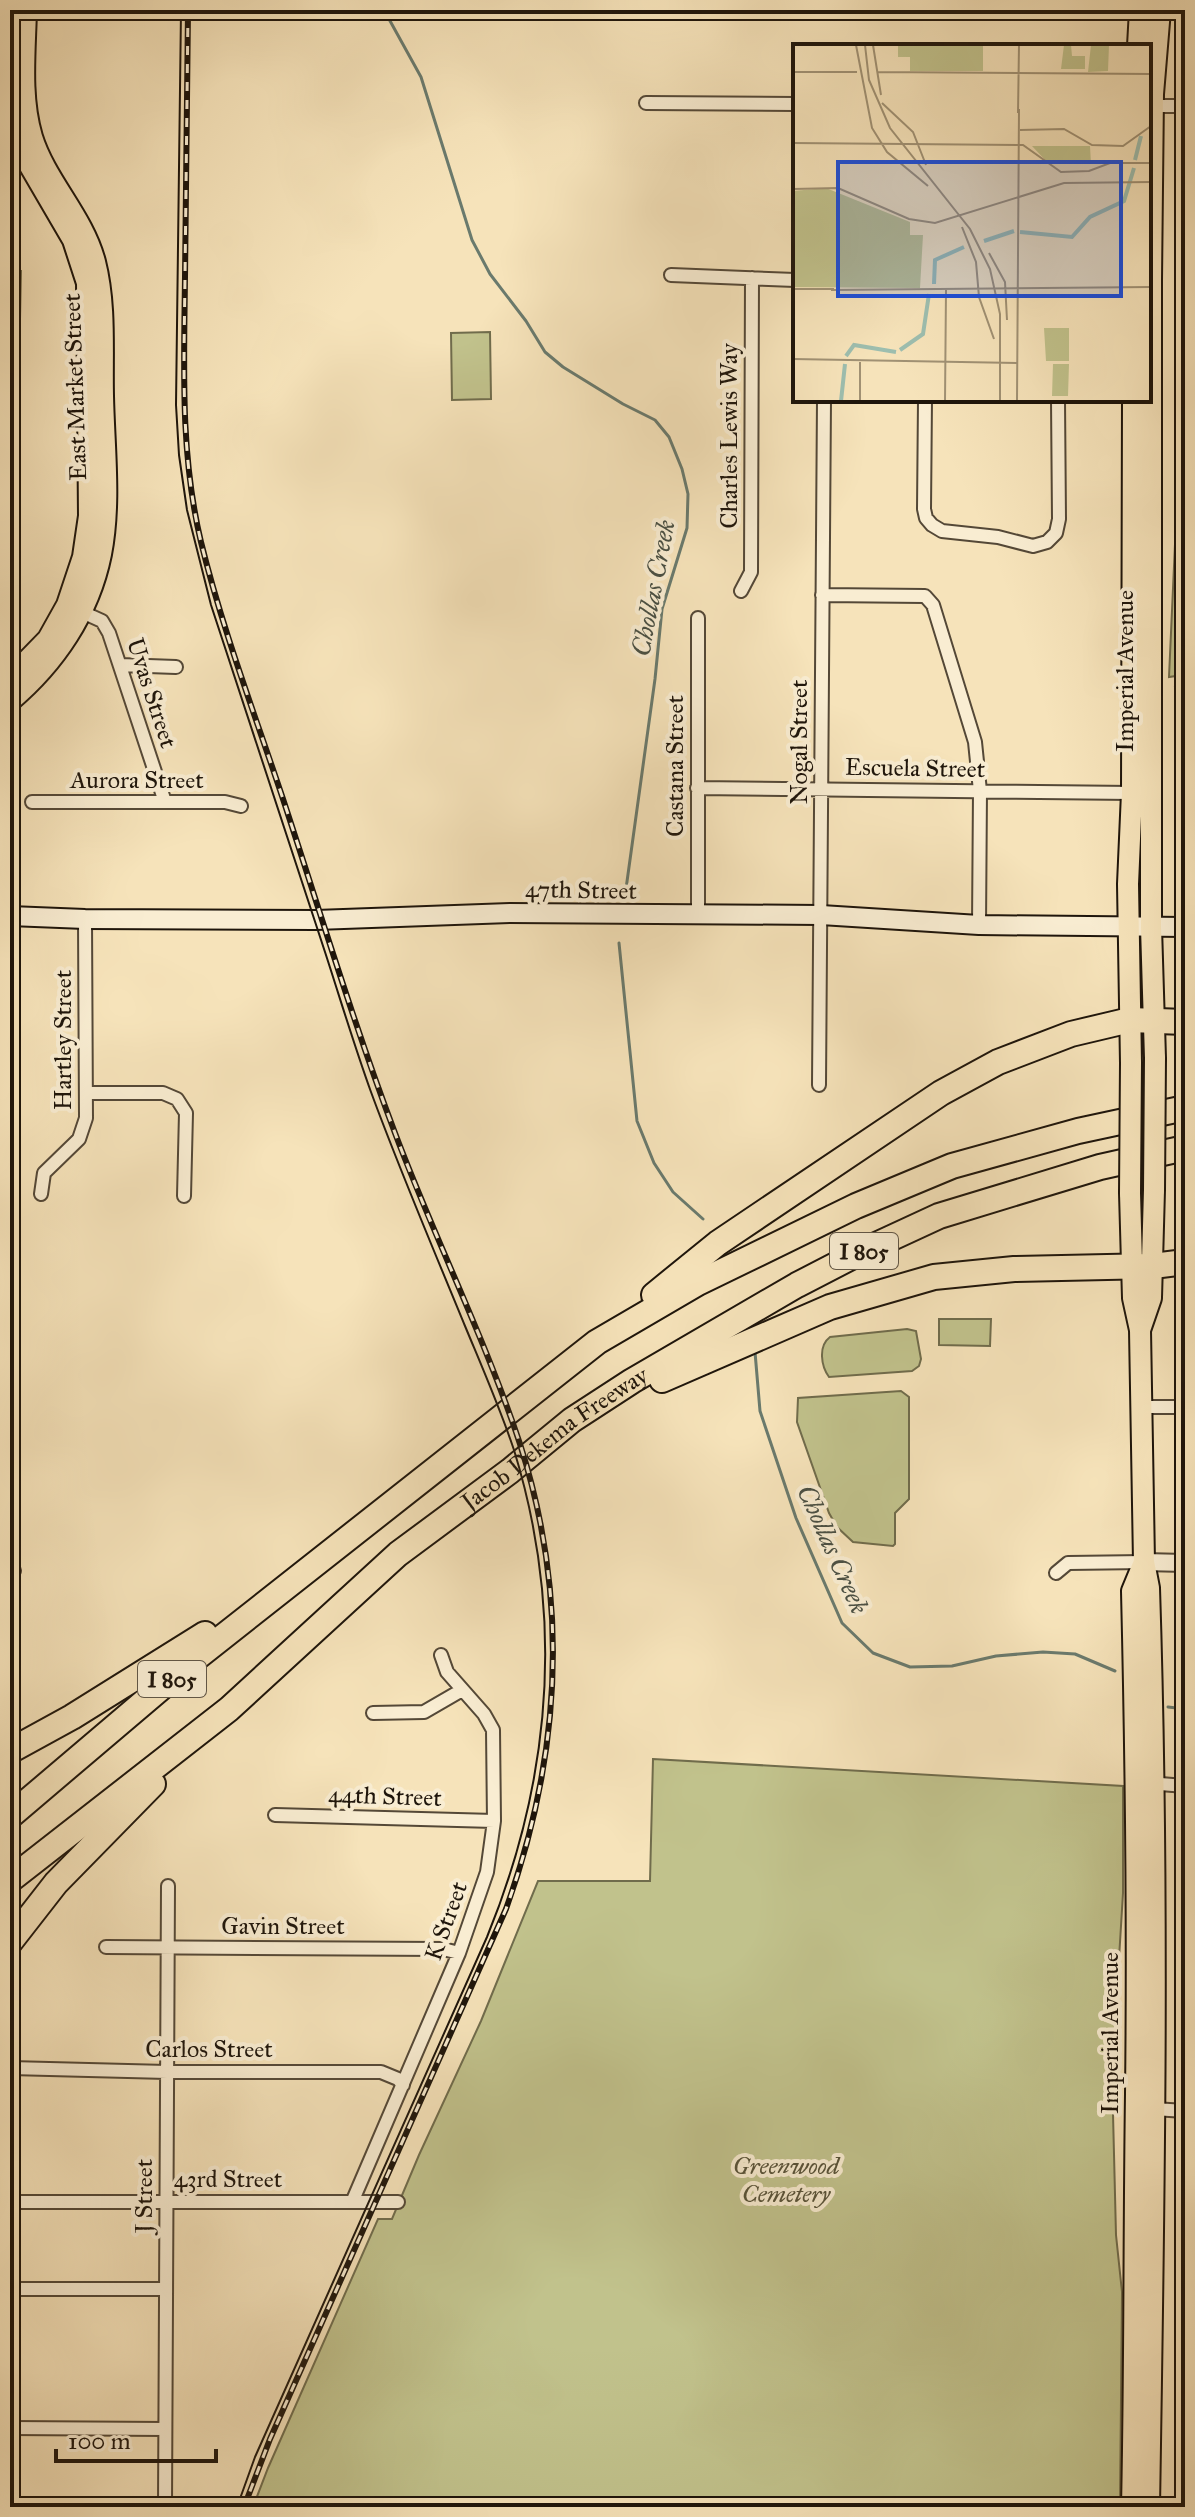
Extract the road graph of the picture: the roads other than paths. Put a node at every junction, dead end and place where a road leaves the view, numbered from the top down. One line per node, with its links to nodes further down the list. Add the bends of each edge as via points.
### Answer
1 (10, 10): 5 (main road)
2 (26, 10): 23 (main road, East Market Street, via 25,87 33,138 82,226 101,299 103,534 96,572)
3 (1140, 10): 6 (main road)
4 (1160, 10): 10 (main road, Imperial Avenue)
5 (10, 25)
6 (1138, 44)
7 (10, 103): 20 (main road, East Market Street, via 17,144 73,240 87,283)
8 (646, 103): 9 (street)
9 (793, 104)
10 (1151, 106): 11 (street)
11 (1185, 106)
12 (671, 275): 13 (street)
13 (752, 278): 14 (street); 21 (street, Charles Lewis Way, via 751,572)
14 (793, 280)
15 (824, 402): 22 (street, Nogal Street)
16 (925, 402): 17 (street, via 926,518 942,531 1033,546 1056,533 1059,519)
17 (1058, 402)
18 (1133, 402): 32 (main road, Imperial Avenue)
19 (1150, 402): 42 (main road, Imperial Avenue)
20 (88, 531): 23 (main road, via 91,556); 27 (main road, East Market Street, via 67,605 48,639)
21 (741, 591)
22 (822, 595): 30 (street, Nogal Street); 31 (street, via 925,596 933,605 975,742)
23 (80, 611): 25 (street, Uvas Street, via 102,621); 28 (main road, East Market Street, via 65,642 36,679)
24 (698, 618): 29 (street, Castana Street)
25 (120, 665): 26 (street); 34 (street, Uvas Street)
26 (176, 667)
27 (10, 678)
28 (10, 701)
29 (697, 788): 30 (street, Escuela Street); 36 (street, Castana Street)
30 (821, 789): 31 (street, Escuela Street); 37 (street, Nogal Street)
31 (980, 791): 32 (street, Escuela Street); 40 (street)
32 (1132, 793): 41 (main road, Imperial Avenue)
33 (32, 802): 34 (street, Aurora Street)
34 (165, 802): 35 (street, Aurora Street)
35 (241, 806)
36 (698, 915): 37 (main road, 47th Street); 39 (main road, 47th Street)
37 (821, 915): 40 (main road, 47th Street); 47 (street, Nogal Street)
38 (10, 916): 39 (main road, 47th Street)
39 (85, 919): 48 (street, Hartley Street)
40 (979, 925): 41 (main road, 47th Street)
41 (1128, 926): 42 (main road, 47th Street); 44 (main road, Imperial Avenue)
42 (1151, 927): 43 (main road, 47th Street); 45 (main road, Imperial Avenue)
43 (1185, 927)
44 (1130, 1020): 45 (highway); 54 (main road, Imperial Avenue, bridge, via 1130,1193); 55 (highway, via 1071,1034 998,1062 941,1093 718,1243)
45 (1155, 1022): 46 (highway); 54 (main road, Imperial Avenue, bridge, via 1154,1190)
46 (1185, 1022)
47 (819, 1085)
48 (87, 1093): 51 (street, Hartley Street, via 79,1139 44,1173); 52 (street, via 163,1093 177,1099 186,1113)
49 (1185, 1108): 55 (highway, Jacob Dekema Freeway / I 805, via 952,1166 698,1283)
50 (1185, 1148): 58 (highway, Jacob Dekema Freeway / I 805, via 1100,1167 939,1216 797,1285)
51 (41, 1194)
52 (184, 1196)
53 (1185, 1262): 54 (highway)
54 (1142, 1266): 56 (main road, Imperial Avenue, via 1133,1298 1140,1330); 58 (highway, via 1014,1269 934,1277 895,1287 830,1307)
55 (597, 1342): 61 (highway, Jacob Dekema Freeway / I 805)
56 (1141, 1407): 57 (street); 59 (main road, Imperial Avenue)
57 (1185, 1407)
58 (572, 1420): 65 (highway, Jacob Dekema Freeway / I 805, via 398,1554)
59 (1144, 1562): 60 (street); 62 (street, via 1068,1563); 68 (main road, Imperial Avenue, via 1149,1588)
60 (1185, 1563)
61 (309, 1570): 67 (highway); 70 (highway, Jacob Dekema Freeway / I 805)
62 (1056, 1573)
63 (441, 1655): 64 (street, K Street)
64 (462, 1690): 66 (street, via 424,1712); 72 (street, K Street, via 493,1730)
65 (229, 1709): 73 (highway, Jacob Dekema Freeway / I 805); 75 (highway, via 56,1883)
66 (373, 1713)
67 (10, 1751)
68 (1146, 1783): 69 (street); 82 (main road, Imperial Avenue); 92 (main road, Imperial Avenue)
69 (1185, 1786)
70 (10, 1815)
71 (275, 1815): 72 (street, 44th Street)
72 (494, 1821): 78 (street, K Street, via 487,1872)
73 (10, 1880)
74 (168, 1886): 77 (street, J Street)
75 (10, 1942)
76 (106, 1947): 77 (street, Gavin Street)
77 (167, 1947): 78 (street, Gavin Street); 80 (street, J Street)
78 (459, 1953): 81 (street, K Street)
79 (10, 2068): 80 (street, Carlos Street)
80 (167, 2072): 81 (street, Carlos Street, via 381,2072); 86 (street, J Street)
81 (403, 2085): 84 (street, K Street)
82 (1154, 2109): 83 (street); 96 (main road, Imperial Avenue)
83 (1185, 2111)
84 (353, 2200): 86 (street, 43rd Street); 87 (street, 43rd Street)
85 (10, 2202): 86 (street, 43rd Street)
86 (166, 2202): 89 (street, J Street)
87 (398, 2202)
88 (10, 2289): 89 (street)
89 (166, 2289): 91 (street, J Street)
90 (10, 2428): 91 (street)
91 (165, 2429): 93 (street, J Street)
92 (1133, 2443): 94 (main road, Imperial Avenue); 95 (main road, via 1139,2459)
93 (165, 2507)
94 (1132, 2507)
95 (1140, 2507)
96 (1149, 2507)

